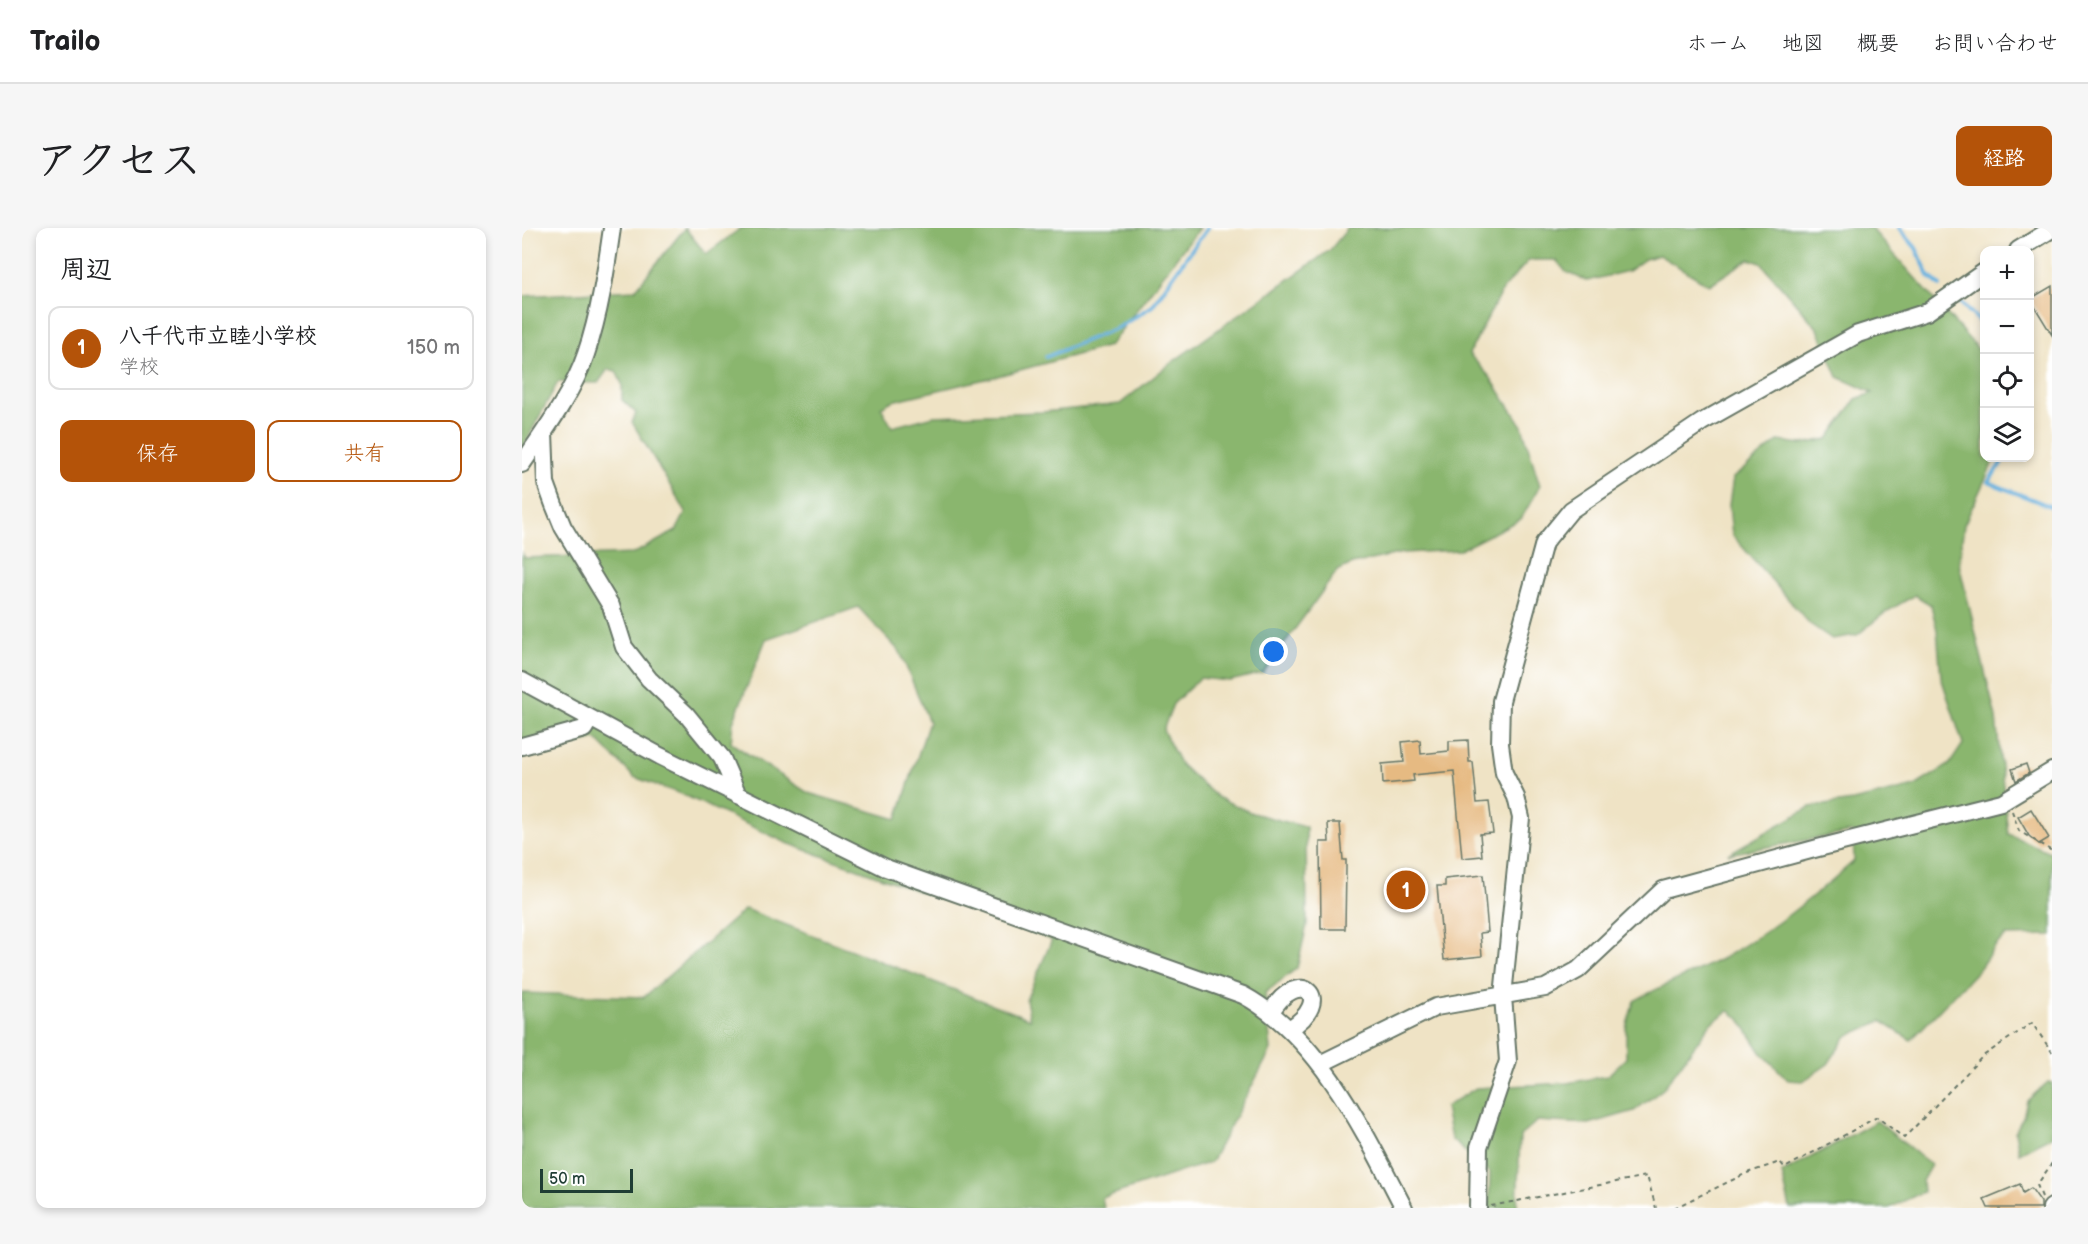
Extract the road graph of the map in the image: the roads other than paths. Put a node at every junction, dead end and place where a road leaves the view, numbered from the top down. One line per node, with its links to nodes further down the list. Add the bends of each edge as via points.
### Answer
1 (612, 228): 5 (street, via 586,355)
2 (2046, 234): 3 (street)
3 (2025, 246)
4 (1980, 275): 12 (street, via 1927,312 1858,334 1702,422 1571,510 1544,543 1501,701 1504,773 1521,818)
5 (544, 433): 6 (street); 11 (street, via 546,483 562,527 611,606 624,647 722,758)
6 (522, 464)
7 (522, 681): 8 (street)
8 (590, 719): 9 (street, via 584,729); 11 (street)
9 (522, 746)
10 (2052, 771): 12 (street, via 2011,799 1663,890 1563,981)
11 (738, 795): 13 (street, via 886,868 1243,995)
12 (1503, 996): 15 (street, via 1436,1007); 16 (street, via 1508,1061 1479,1147)
13 (1271, 1012): 14 (street); 14 (street, via 1287,991 1299,988 1308,992 1312,1008)
14 (1289, 1029): 15 (street)
15 (1320, 1064): 17 (street)
16 (1484, 1207)
17 (1404, 1208)

